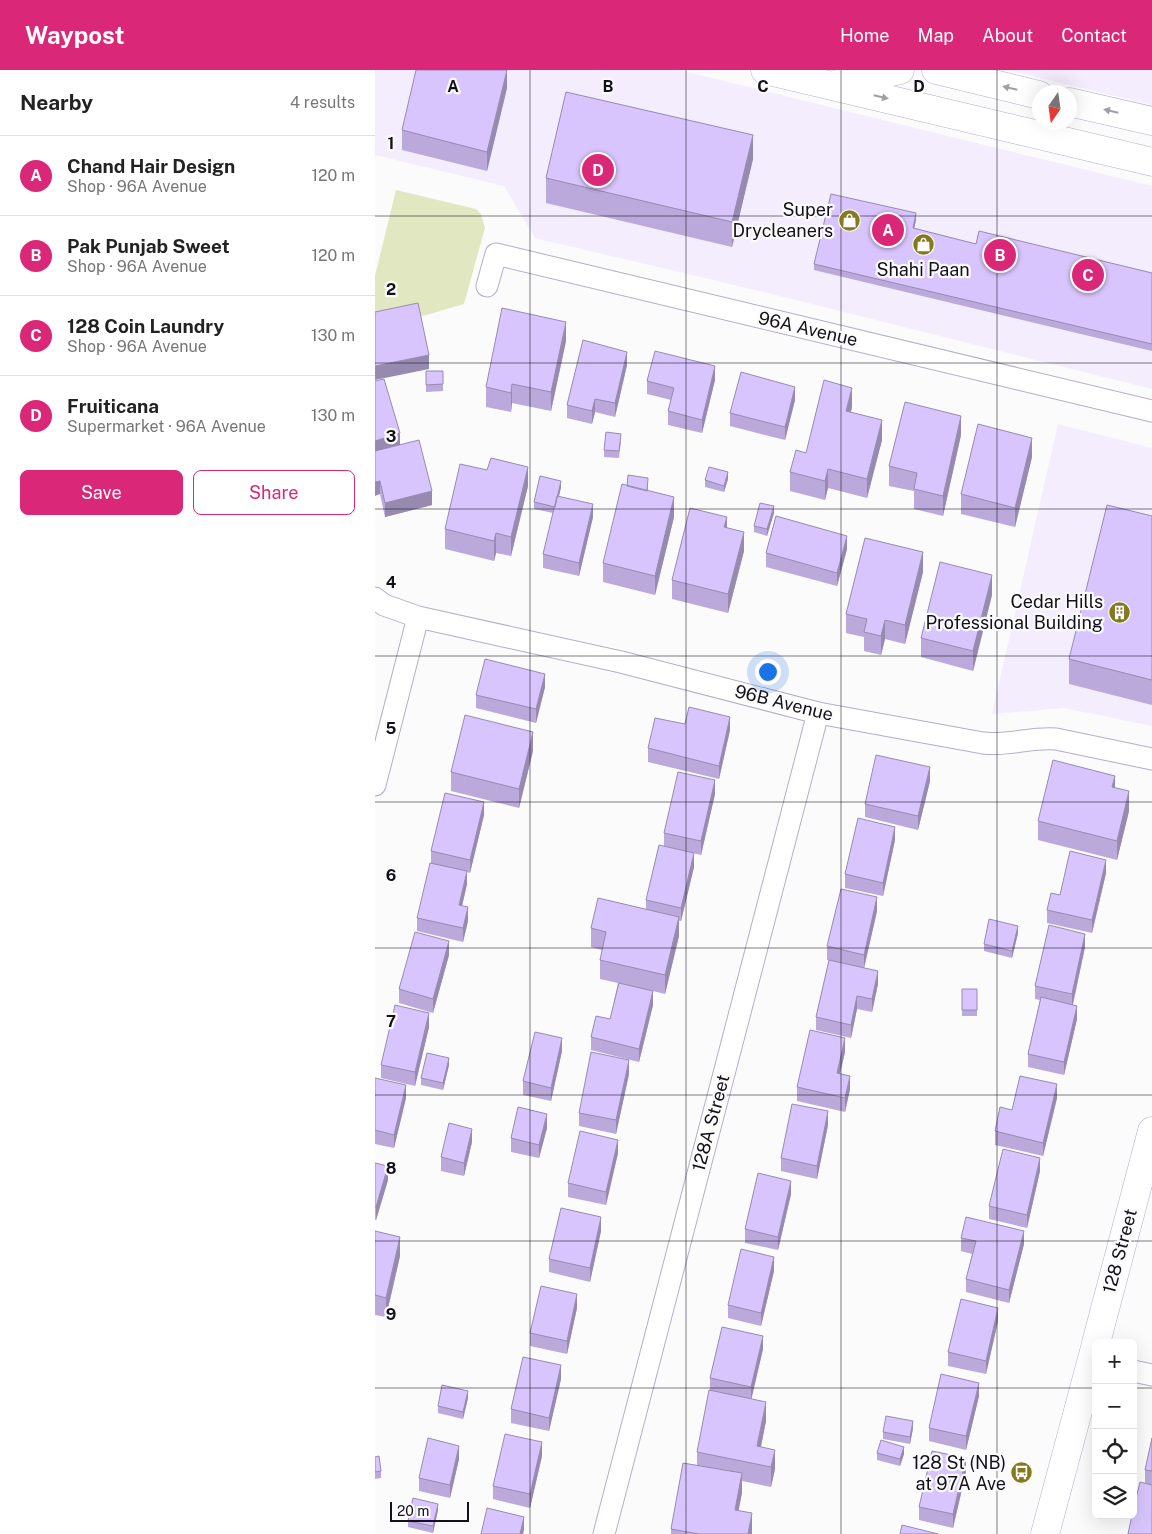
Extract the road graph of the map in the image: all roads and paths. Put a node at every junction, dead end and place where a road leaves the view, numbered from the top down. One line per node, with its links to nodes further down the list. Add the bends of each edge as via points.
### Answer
1 (765, 70): 4 (main road)
2 (899, 70): 4 (main road)
3 (936, 70): 5 (main road, one-way to 3)
4 (832, 85): 8 (main road, one-way to 8)
5 (1032, 93)
6 (1077, 104): 7 (main road, one-way to 6)
7 (1152, 121)
8 (1152, 162)
9 (487, 286): 10 (street, 96A Avenue, via 496,254)
10 (1152, 411)
11 (375, 598): 12 (street, 96B Avenue, via 384,605)
12 (418, 617): 13 (street, 96B Avenue, via 621,662); 15 (street)
13 (817, 713): 14 (street, 96B Avenue, via 983,743 1056,739); 21 (street, 128A Street)
14 (1152, 759)
15 (375, 785)
16 (1152, 1131): 17 (main road, 128 Street)
17 (1098, 1339)
18 (1092, 1363): 22 (main road, 128 Street)
19 (1137, 1372): 20 (street)
20 (1152, 1375)
21 (604, 1534)
22 (1045, 1534)

